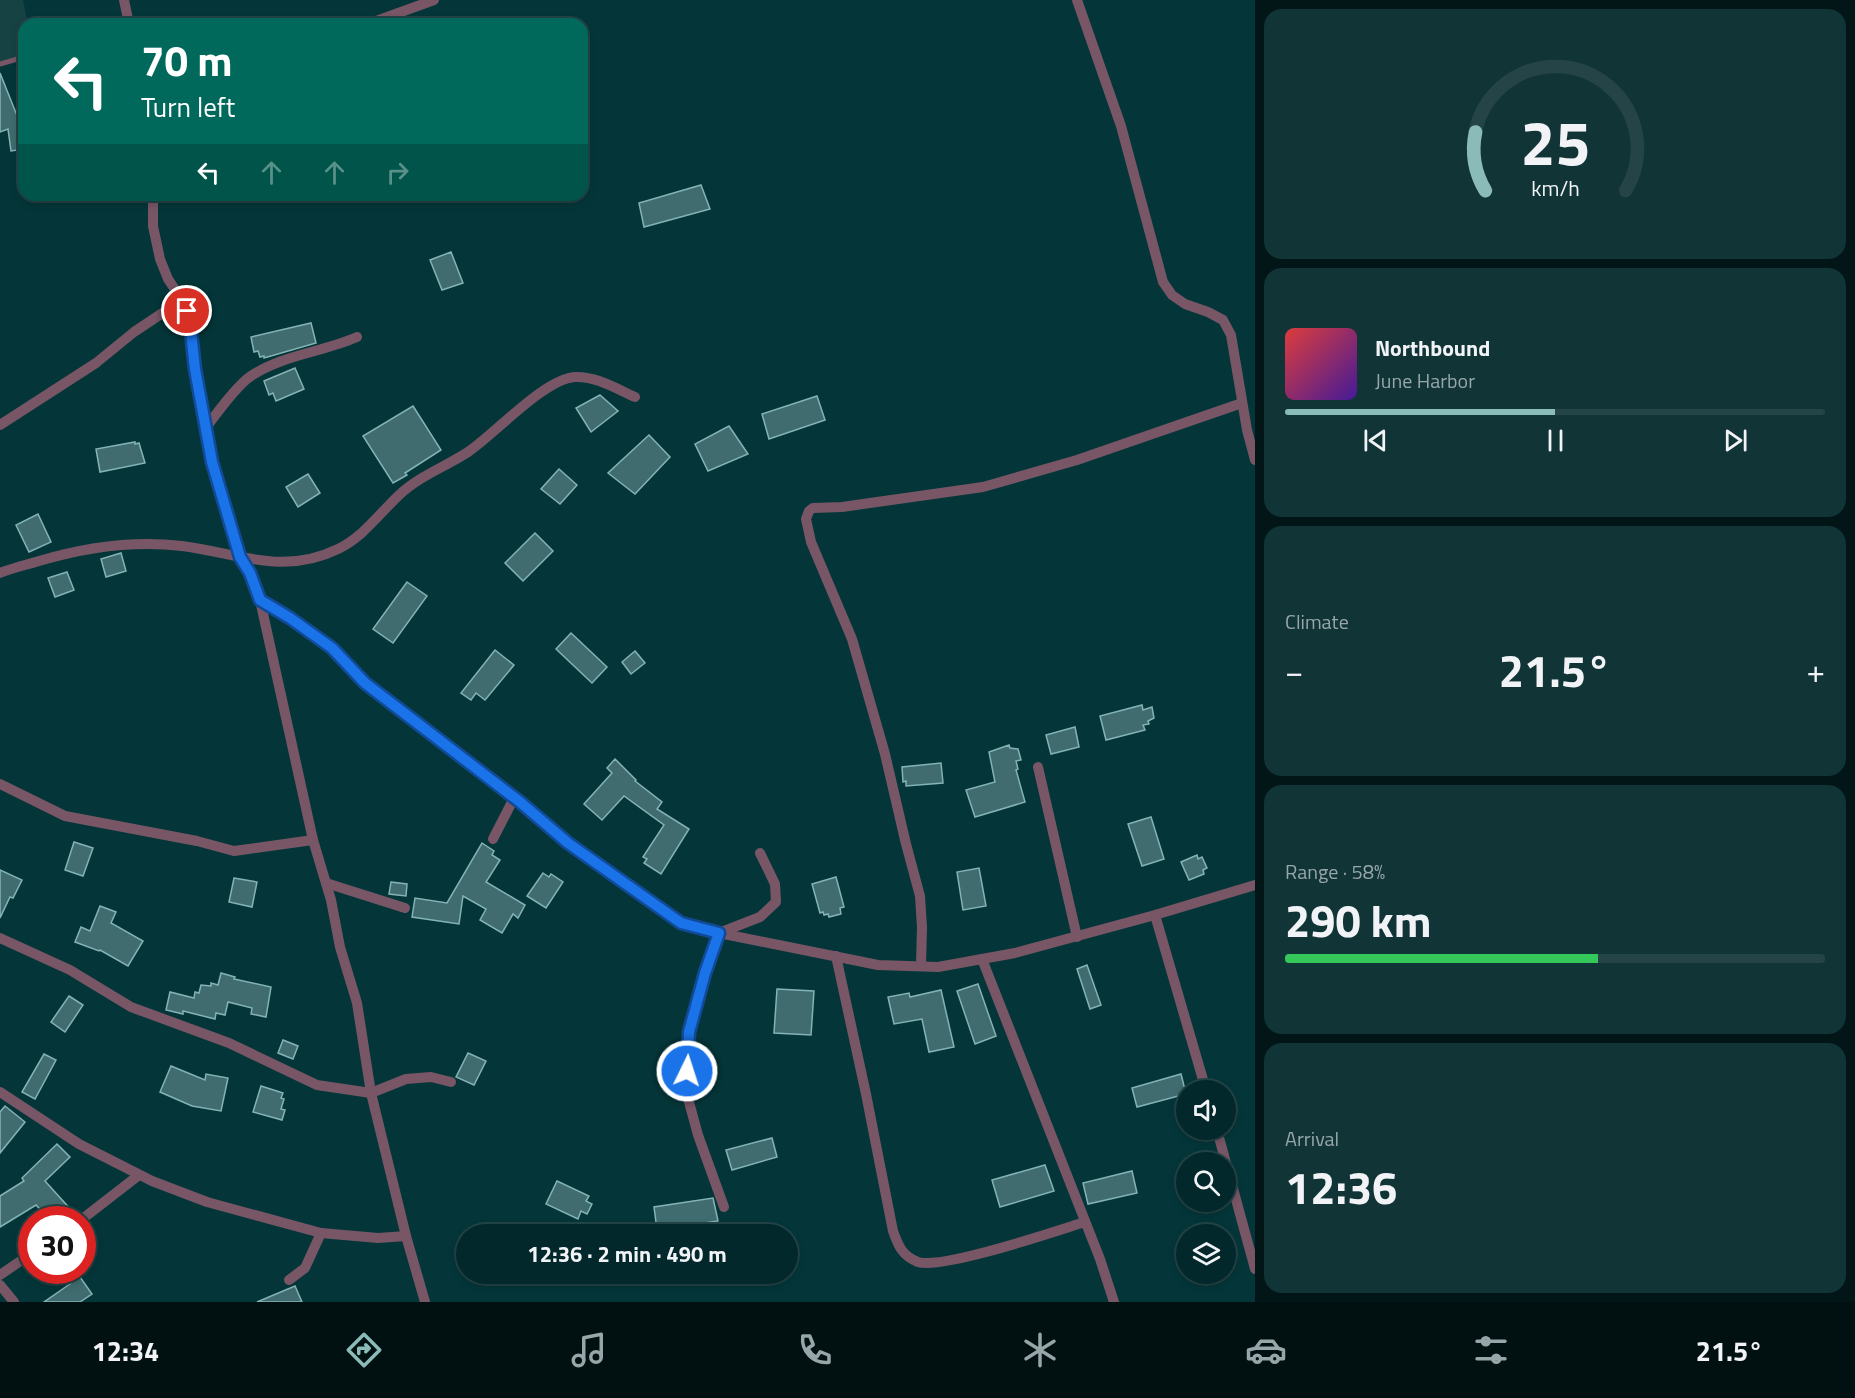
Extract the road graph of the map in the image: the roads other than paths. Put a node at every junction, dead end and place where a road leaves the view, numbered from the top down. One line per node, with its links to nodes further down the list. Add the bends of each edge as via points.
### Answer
1 (123, 0): 4 (street)
2 (434, 0): 5 (street)
3 (1077, 0): 12 (street, via 1121,126 1163,282 1185,304 1223,320 1231,335)
4 (126, 18)
5 (384, 18)
6 (18, 59): 7 (lane)
7 (0, 64)
8 (153, 201): 9 (street, via 159,259)
9 (182, 300): 13 (street, via 96,363); 14 (street, via 190,323)
10 (357, 338): 14 (street, via 273,364 250,376)
11 (635, 397): 16 (street, via 595,380 574,377 561,381 537,395 468,452 399,494 370,526 338,549 279,564)
12 (1242, 403): 15 (street); 34 (street, via 1077,460 983,487 809,511 806,519 811,542 852,639 920,896)
13 (0, 425)
14 (205, 429): 16 (street)
15 (1255, 460)
16 (240, 557): 17 (street, via 183,546 117,544 82,549); 18 (street)
17 (0, 573)
18 (260, 600): 21 (street, via 332,648 365,683); 23 (street)
19 (1038, 767): 30 (street)
20 (0, 784): 23 (street, via 65,816 234,851)
21 (514, 798): 22 (street); 29 (street, via 568,843 681,923)
22 (493, 839)
23 (313, 840): 25 (street)
24 (760, 853): 29 (street, via 775,884 776,902 760,917)
25 (326, 883): 27 (street); 38 (street, via 357,1003)
26 (1255, 885): 28 (street)
27 (405, 908)
28 (1155, 915): 30 (street); 35 (street)
29 (719, 933): 32 (street); 41 (street, via 689,1032 686,1091)
30 (1077, 937): 33 (street)
31 (0, 938): 38 (street, via 70,970 131,1007 229,1043 317,1085)
32 (836, 956): 34 (street, via 878,965); 43 (street, via 900,1250 920,1263 944,1261)
33 (982, 959): 34 (street); 43 (street)
34 (921, 966)
35 (1203, 1080)
36 (452, 1082): 38 (street, via 431,1077 406,1079)
37 (0, 1092): 40 (street, via 78,1144)
38 (371, 1094): 45 (street)
39 (1219, 1140): 47 (street)
40 (139, 1175): 42 (street); 44 (street, via 207,1202)
41 (724, 1207)
42 (96, 1208)
43 (1085, 1222): 53 (street)
44 (321, 1233): 45 (street); 49 (street, via 305,1268)
45 (406, 1236): 52 (street)
46 (18, 1263): 48 (street)
47 (1255, 1269)
48 (0, 1275)
49 (289, 1280)
50 (0, 1285): 51 (street)
51 (14, 1302)
52 (425, 1302)
53 (1114, 1302)

